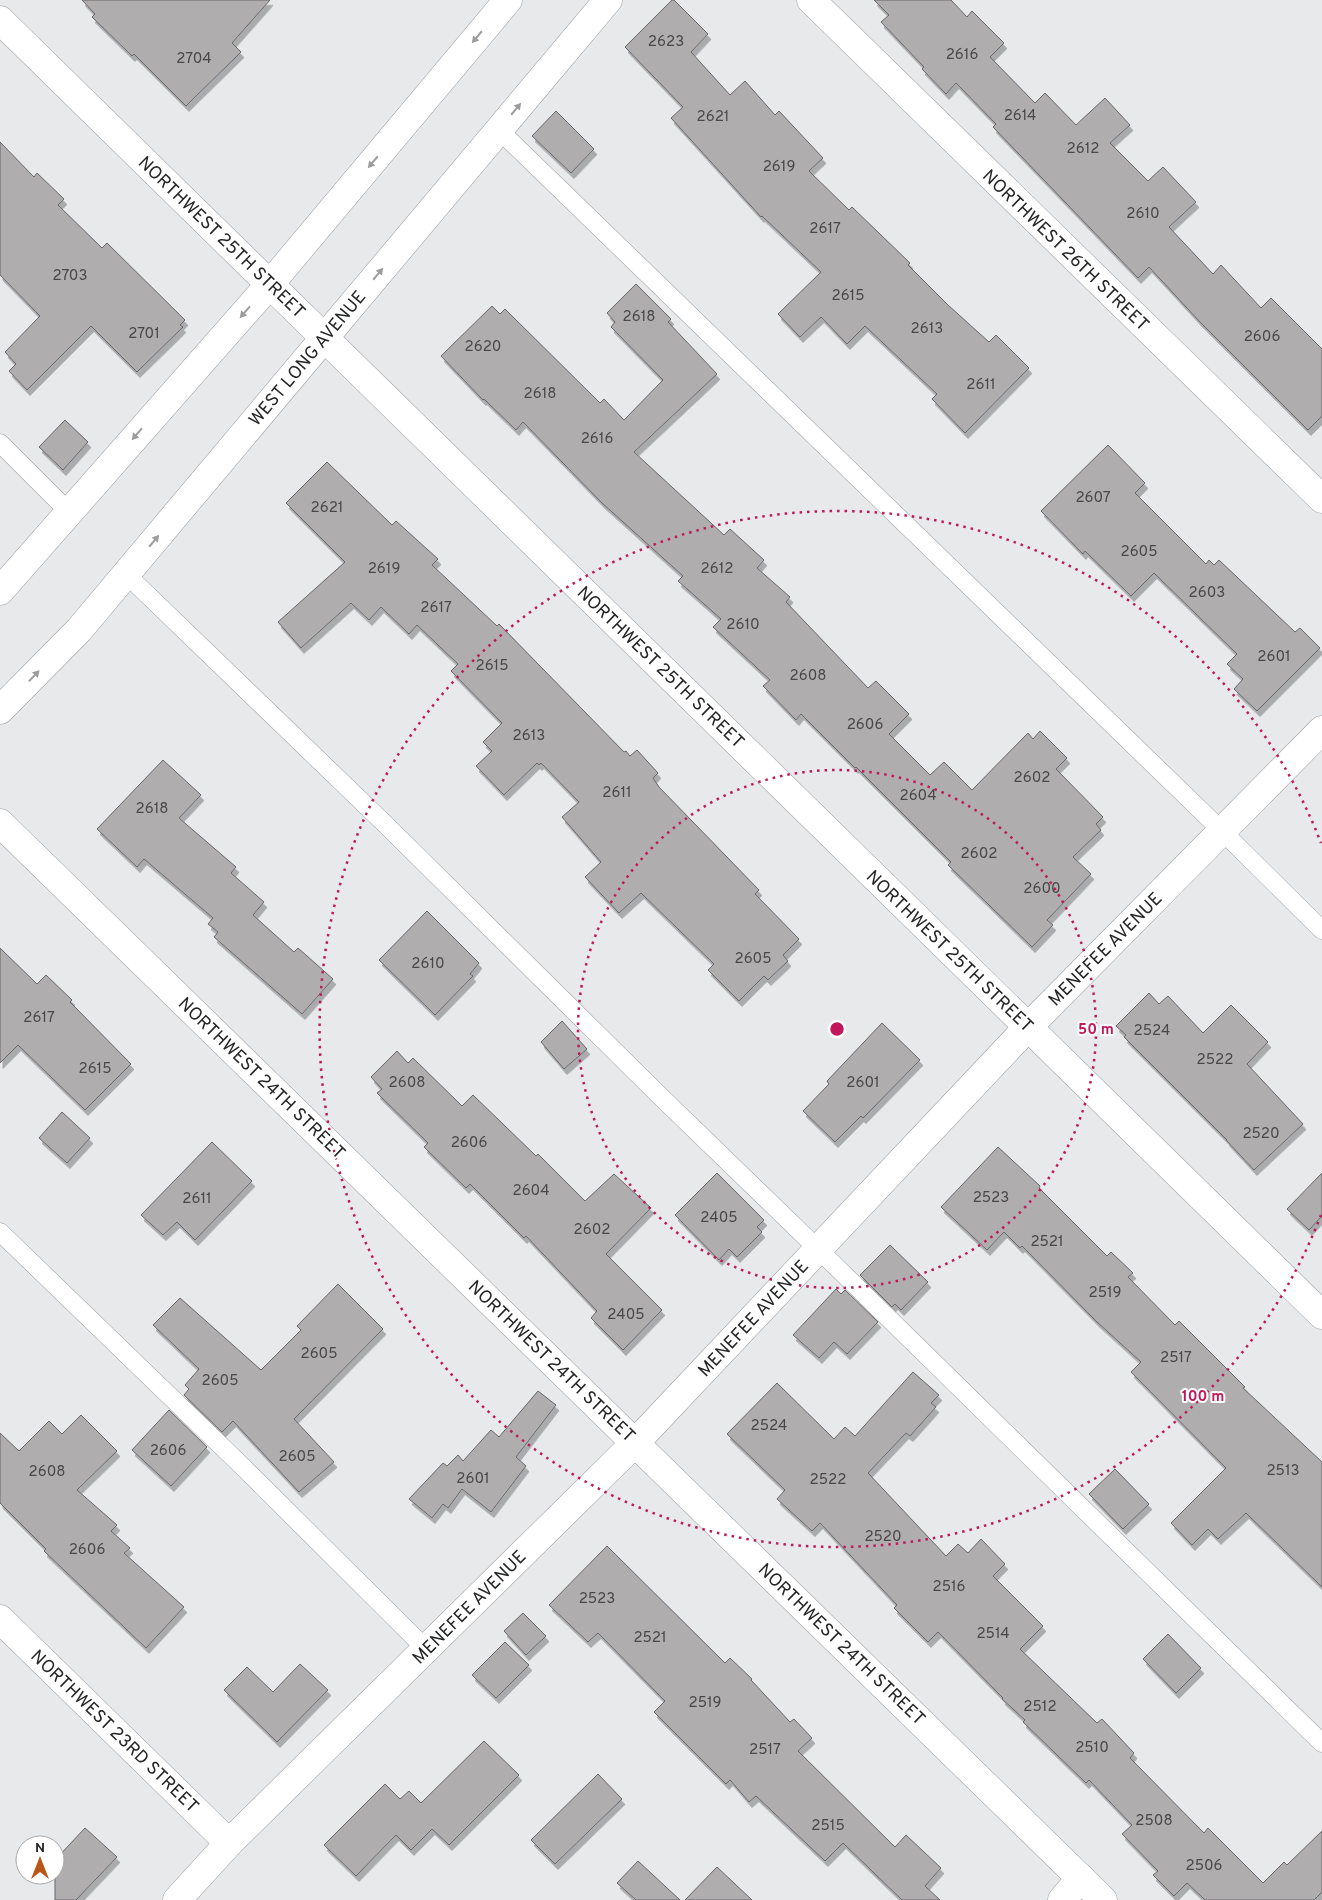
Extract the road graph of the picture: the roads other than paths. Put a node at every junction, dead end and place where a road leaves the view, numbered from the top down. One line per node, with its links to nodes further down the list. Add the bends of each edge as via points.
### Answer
1 (508, 0): 6 (street, one-way to 6)
2 (608, 0): 5 (street, WEST LONG AVENUE, one-way to 2)
3 (811, 0): 9 (street, NORTHWEST 26TH STREET)
4 (0, 20): 6 (street, NORTHWEST 25TH STREET)
5 (499, 130): 7 (street, WEST LONG AVENUE, one-way to 5); 16 (lane)
6 (270, 284): 7 (street, NORTHWEST 25TH STREET); 10 (street, one-way to 10)
7 (324, 338): 11 (street, WEST LONG AVENUE, one-way to 7); 18 (street, NORTHWEST 25TH STREET)
8 (0, 443): 10 (lane)
9 (1322, 499)
10 (69, 512): 12 (street)
11 (126, 574): 13 (street, WEST LONG AVENUE, one-way to 11, via 79,630); 20 (lane)
12 (0, 591)
13 (0, 710)
14 (1322, 730): 16 (street, MENEFEE AVENUE)
15 (0, 823): 22 (street, NORTHWEST 24TH STREET)
16 (1222, 831): 17 (lane); 18 (street, MENEFEE AVENUE)
17 (1322, 930)
18 (1028, 1027): 20 (street, MENEFEE AVENUE); 21 (street, NORTHWEST 25TH STREET)
19 (0, 1232): 24 (lane)
20 (818, 1249): 22 (street, MENEFEE AVENUE); 25 (lane)
21 (1322, 1315)
22 (635, 1443): 24 (street, MENEFEE AVENUE); 27 (street, NORTHWEST 24TH STREET)
23 (0, 1618): 26 (street, NORTHWEST 23RD STREET)
24 (426, 1649): 26 (street, MENEFEE AVENUE)
25 (1322, 1743)
26 (229, 1843): 28 (street, MENEFEE AVENUE)
27 (1081, 1878): 29 (street); 30 (street, NORTHWEST 24TH STREET)
28 (177, 1900)
29 (1062, 1900)
30 (1103, 1900)

